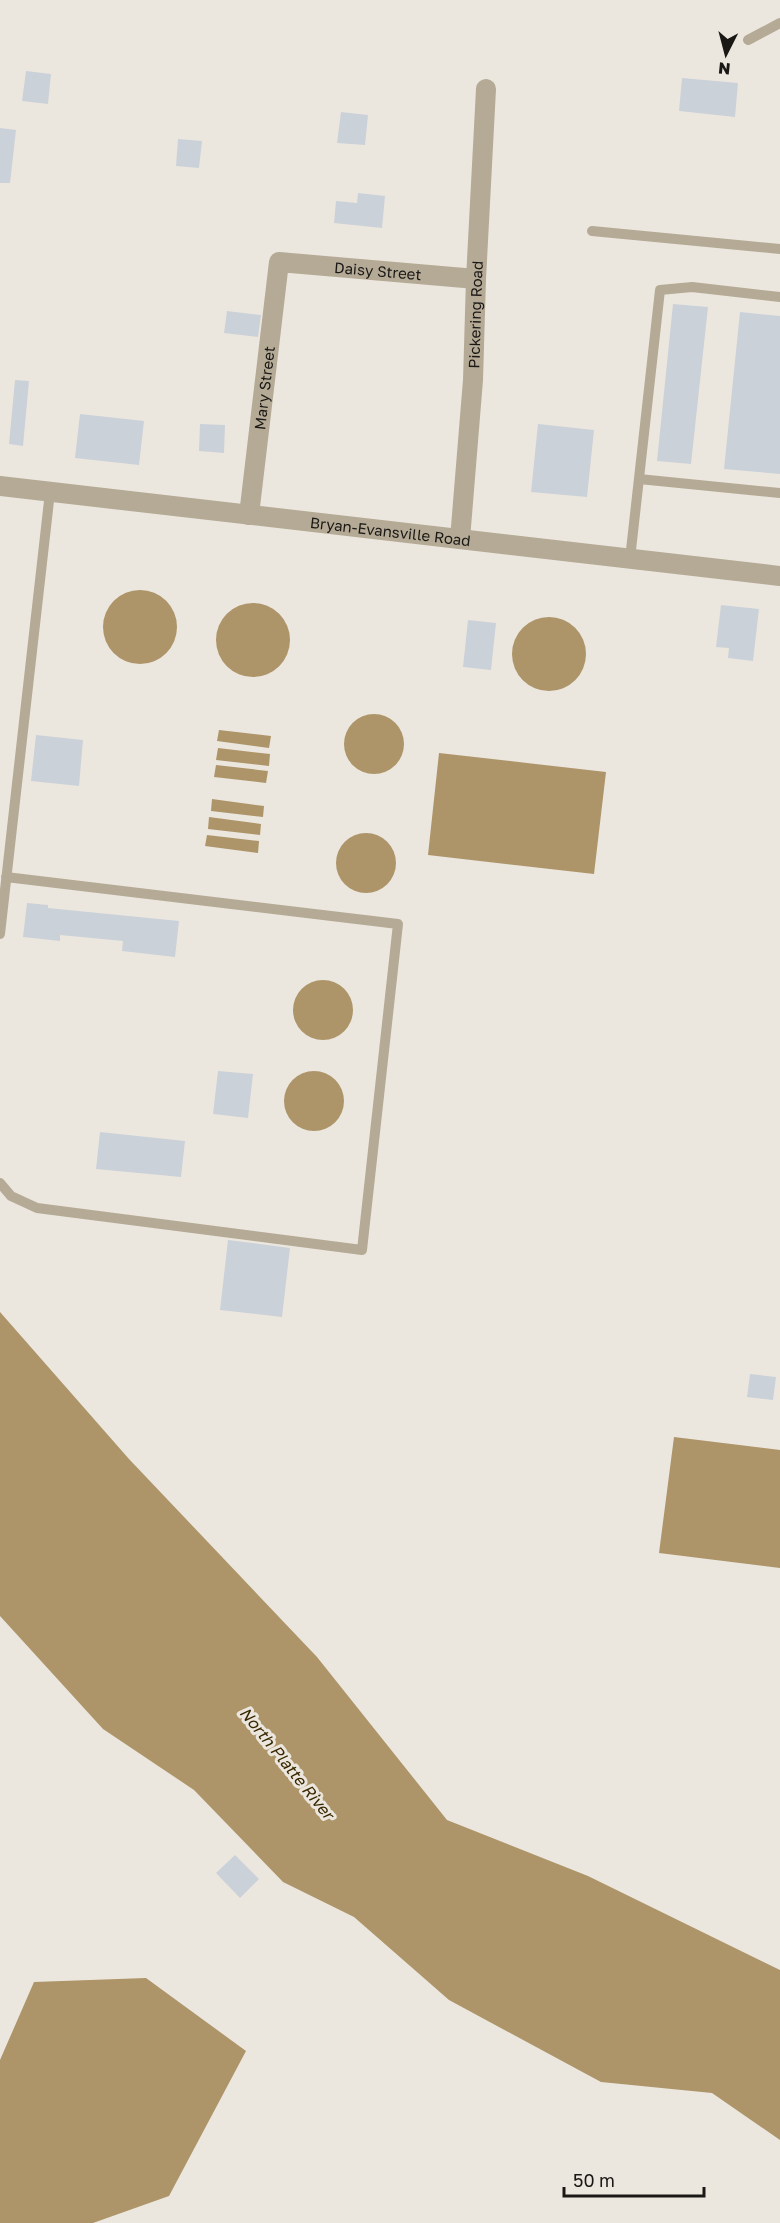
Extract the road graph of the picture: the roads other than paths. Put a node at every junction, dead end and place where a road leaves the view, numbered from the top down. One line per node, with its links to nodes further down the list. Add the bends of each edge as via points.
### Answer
1 (780, 23): 2 (lane)
2 (747, 40)
3 (486, 89): 7 (street, Pickering Road)
4 (592, 231): 5 (lane)
5 (780, 249)
6 (279, 262): 7 (street, Daisy Street); 13 (street, Mary Street)
7 (476, 279): 14 (street, Pickering Road, via 473,380)
8 (780, 297): 9 (lane, via 692,288 660,290)
9 (639, 479): 12 (lane); 15 (lane)
10 (0, 486): 11 (street, Bryan-Evansville Road)
11 (50, 492): 13 (street, Bryan-Evansville Road); 17 (lane)
12 (780, 493)
13 (249, 515): 14 (street, Bryan-Evansville Road)
14 (460, 539): 15 (street, Bryan-Evansville Road)
15 (630, 559): 16 (street, Bryan-Evansville Road)
16 (780, 576)
17 (6, 877): 18 (lane); 19 (lane, via 398,924 362,1250 37,1208 11,1196)
18 (0, 934)
19 (0, 1183)

